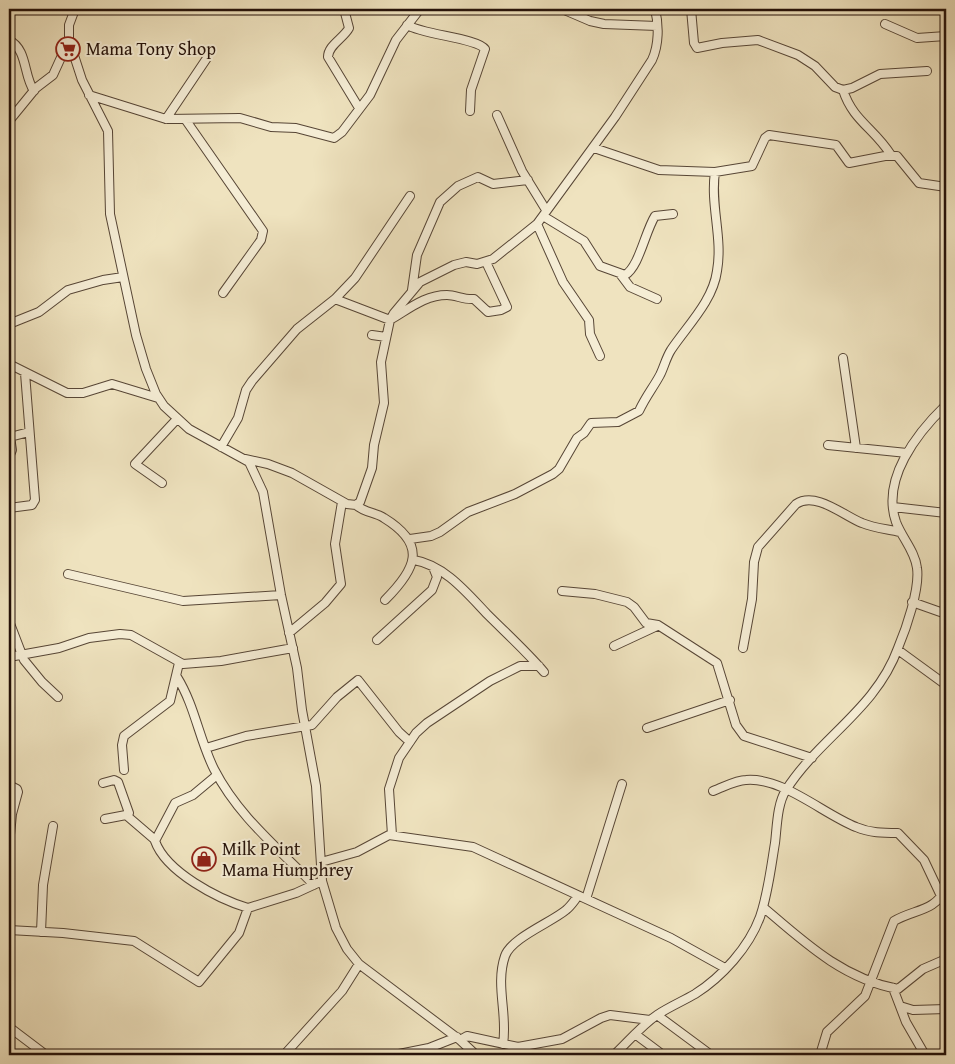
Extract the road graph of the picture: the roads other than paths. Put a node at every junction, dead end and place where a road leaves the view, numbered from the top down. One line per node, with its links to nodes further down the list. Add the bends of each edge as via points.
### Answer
1 (75, 9): 12 (street, via 69,25)
2 (344, 9): 18 (street, via 349,28 330,49 328,57)
3 (420, 9): 8 (street)
4 (562, 9): 9 (street, via 604,24)
5 (655, 9): 9 (street)
6 (691, 9): 15 (street, via 697,48 758,40 798,55)
7 (885, 24): 10 (street, via 917,38)
8 (407, 25): 18 (street, via 396,40 370,95); 19 (street, via 486,48 471,90)
9 (657, 26): 24 (street, via 656,50 652,60)
10 (946, 36)
11 (9, 40): 16 (street, via 18,48 26,64 27,79)
12 (69, 40): 16 (street, via 53,75); 17 (street)
13 (208, 58): 21 (street)
14 (927, 71): 15 (street, via 880,74)
15 (843, 90): 25 (street, via 852,112 881,140)
16 (34, 91): 23 (street)
17 (89, 95): 21 (street); 35 (street, via 108,131 110,214)
18 (359, 108): 22 (street, via 334,138 240,118)
19 (470, 111)
20 (496, 115): 27 (street)
21 (166, 119): 22 (street)
22 (185, 119): 37 (street, via 262,231 261,240)
23 (9, 121)
24 (594, 148): 26 (street, via 655,169); 30 (street)
25 (891, 155): 26 (street, via 849,163 836,145 769,135 764,138 752,166); 28 (street, via 900,157 921,184)
26 (715, 172): 65 (street, via 716,280 670,352 640,410 618,422 591,423 553,474 515,494 468,512 440,532)
27 (528, 180): 30 (street); 36 (street, via 493,184 478,177 446,195 417,255)
28 (946, 187)
29 (410, 196): 38 (street, via 361,270)
30 (545, 213): 32 (street); 34 (street, via 584,241 600,266)
31 (672, 214): 34 (street, via 655,216 646,229 635,263 627,274)
32 (537, 224): 33 (street); 44 (street, via 567,290 589,320 590,334)
33 (486, 262): 36 (street, via 454,265 420,282); 40 (street, via 507,307 488,312 474,299 449,294 424,300)
34 (621, 275): 39 (street, via 630,287)
35 (123, 277): 41 (street, via 68,290 39,312); 48 (street, via 136,335)
36 (412, 290): 40 (street)
37 (224, 293)
38 (335, 299): 40 (street); 53 (street, via 297,330 252,381 238,418)
39 (657, 299)
40 (390, 320): 43 (street)
41 (9, 324)
42 (372, 335): 43 (street)
43 (386, 337): 60 (street, via 381,362 384,403 372,468 362,500)
44 (600, 356)
45 (843, 358): 54 (street)
46 (9, 364): 47 (street)
47 (25, 373): 48 (street, via 67,393 83,393 112,384); 51 (street)
48 (158, 398): 50 (street)
49 (946, 405): 55 (street, via 925,427)
50 (177, 419): 53 (street); 58 (street, via 135,464)
51 (29, 432): 56 (street, via 10,437 12,450); 62 (street, via 35,500 32,505)
52 (828, 445): 54 (street)
53 (221, 447): 57 (street)
54 (856, 448): 55 (street)
55 (907, 454): 61 (street, via 895,485)
56 (9, 457)
57 (245, 459): 59 (street, via 292,473); 70 (street, via 253,468 263,492)
58 (162, 482)
59 (342, 502): 60 (street); 76 (street, via 335,544 341,584 325,603)
60 (356, 505): 65 (street, via 383,517)
61 (893, 507): 63 (street); 64 (street)
62 (9, 508)
63 (946, 513)
64 (900, 532): 72 (street, via 917,568); 80 (street, via 861,522 813,500 796,504 758,547)
65 (410, 539): 66 (street)
66 (414, 560): 67 (street); 71 (street, via 407,576)
67 (433, 567): 77 (street, via 437,577 432,590); 91 (street, via 468,592 541,669 520,666 490,681 427,723)
68 (68, 574): 70 (street, via 183,600)
69 (562, 591): 75 (street, via 595,594 627,602 646,623)
70 (281, 595): 76 (street)
71 (385, 600)
72 (912, 602): 73 (street); 81 (street)
73 (946, 614)
74 (9, 621): 82 (street)
75 (658, 625): 78 (street); 88 (street, via 717,663)
76 (289, 633): 79 (street)
77 (377, 640)
78 (614, 646)
79 (293, 648): 84 (street, via 220,662); 89 (street)
80 (743, 648)
81 (898, 650): 86 (street); 93 (street, via 863,707)
82 (20, 654): 83 (street); 84 (street, via 59,648 89,638 128,634); 87 (street, via 36,676)
83 (9, 657)
84 (179, 663): 85 (street)
85 (177, 677): 92 (street, via 188,694); 94 (street, via 170,701 124,736)
86 (946, 685)
87 (58, 697)
88 (730, 700): 90 (street); 93 (street, via 736,725 744,736)
89 (306, 727): 91 (street, via 358,680); 92 (street, via 262,732); 107 (street, via 318,804)
90 (647, 728)
91 (410, 742): 104 (street, via 396,765 389,788)
92 (206, 748): 95 (street)
93 (812, 758): 100 (street)
94 (124, 770)
95 (217, 775): 105 (street, via 193,795 175,803); 109 (street, via 244,816)
96 (103, 783): 101 (street, via 118,782 128,808)
97 (622, 784): 112 (street)
98 (9, 785): 106 (street, via 18,792)
99 (713, 790): 100 (street, via 745,780)
100 (786, 790): 111 (street, via 856,827 880,834 902,835 924,860); 113 (street)
101 (127, 816): 102 (street); 105 (street)
102 (105, 819)
103 (53, 826): 116 (street, via 43,885)
104 (392, 835): 107 (street, via 357,852); 112 (street, via 473,847)
105 (154, 839): 114 (street, via 164,860 174,868)
106 (9, 844)
107 (321, 862): 108 (street)
108 (322, 881): 109 (street); 118 (street, via 336,928)
109 (314, 885): 114 (street)
110 (946, 888): 111 (street)
111 (942, 896): 120 (street, via 929,908 894,922)
112 (582, 897): 119 (street, via 671,938); 129 (street, via 538,926 506,953 502,973)
113 (763, 907): 119 (street, via 746,944); 120 (street, via 846,972)
114 (248, 908): 116 (street, via 239,933 199,982 134,942)
115 (9, 930): 116 (street)
116 (41, 932)
117 (946, 959): 121 (street, via 921,970 904,987)
118 (359, 964): 128 (street); 131 (street, via 342,991)
119 (725, 968): 124 (street, via 694,994)
120 (872, 982): 121 (street); 137 (street, via 860,1004 827,1032)
121 (893, 988): 122 (street)
122 (900, 1006): 123 (street, via 913,1010); 138 (street)
123 (946, 1009)
124 (657, 1015): 125 (street); 136 (street)
125 (650, 1020): 127 (street); 129 (street, via 610,1015 562,1039 518,1047)
126 (9, 1027): 130 (street)
127 (635, 1034): 134 (street); 135 (street)
128 (459, 1039): 129 (street, via 467,1036); 132 (street); 133 (street)
129 (503, 1044)
130 (46, 1055)
131 (284, 1055)
132 (394, 1055)
133 (476, 1055)
134 (614, 1055)
135 (663, 1055)
136 (711, 1055)
137 (820, 1055)
138 (925, 1055)

